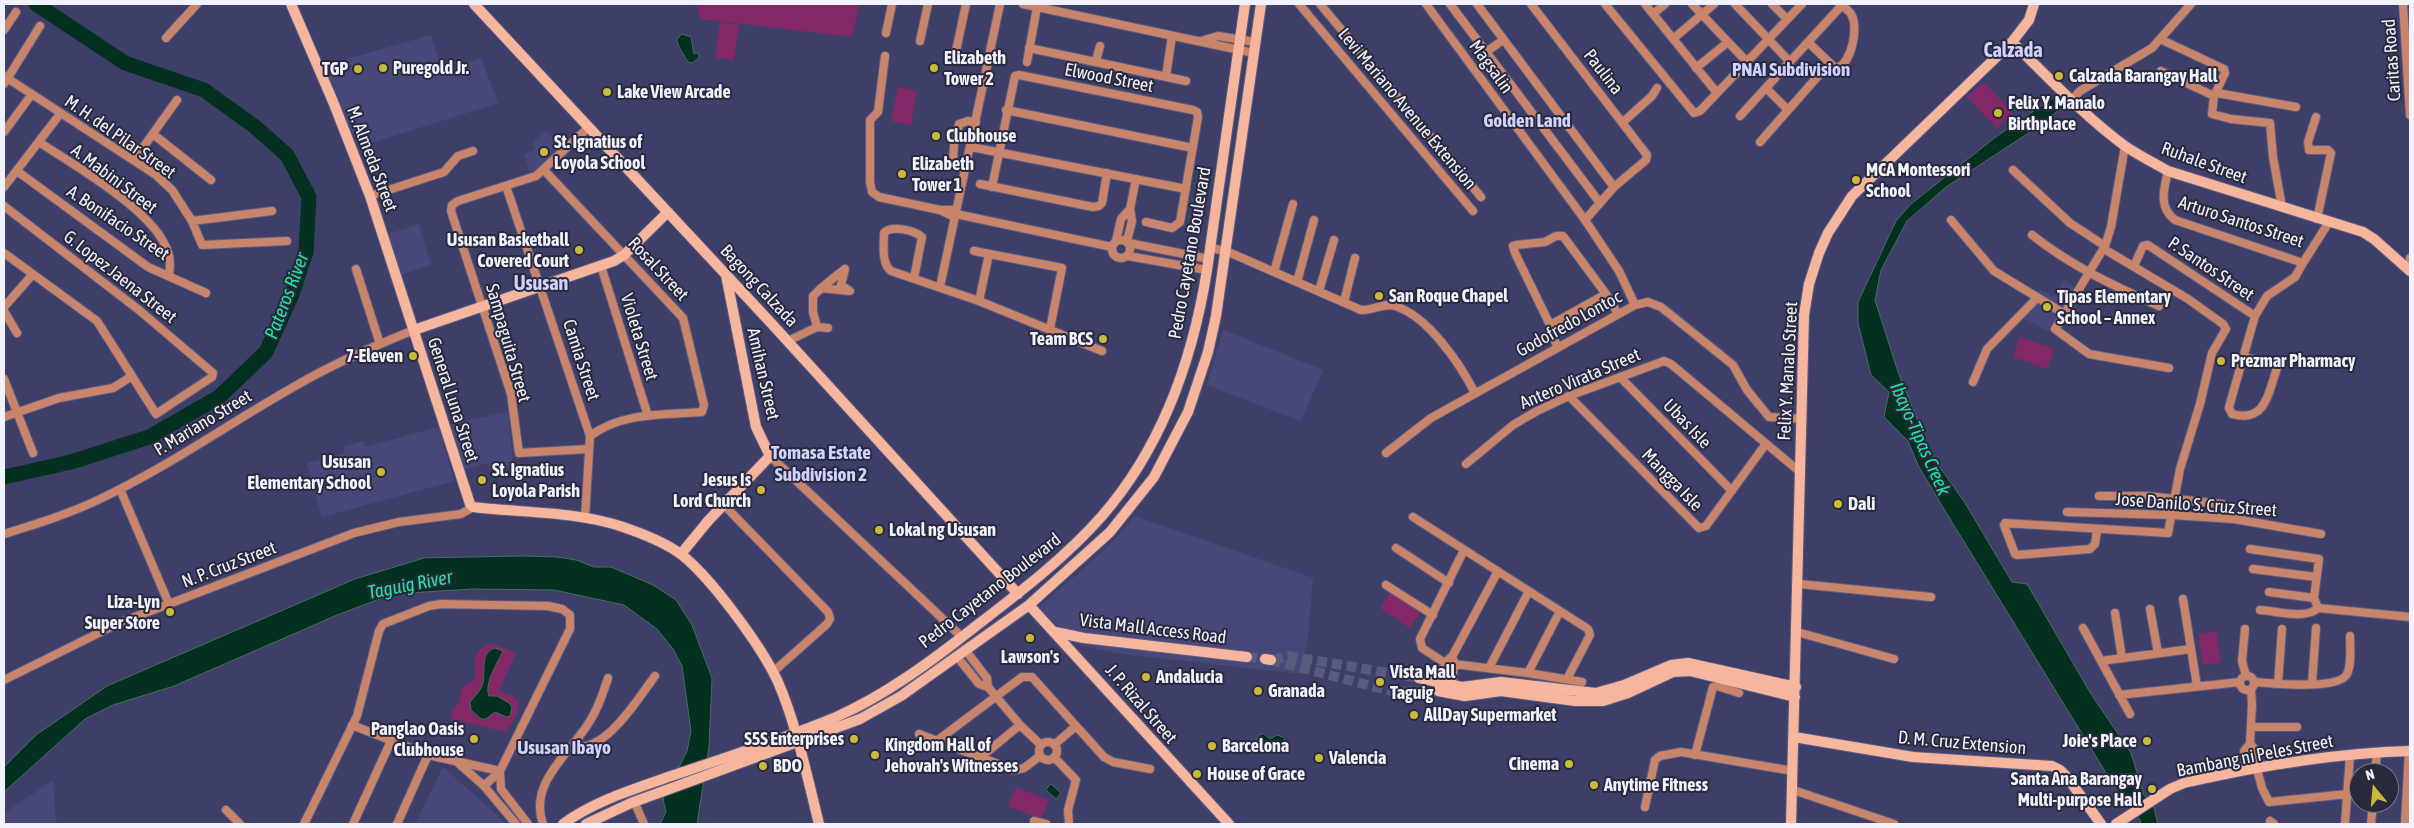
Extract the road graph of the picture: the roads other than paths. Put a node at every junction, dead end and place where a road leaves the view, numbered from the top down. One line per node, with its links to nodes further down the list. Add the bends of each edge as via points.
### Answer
1 (197, 4): 39 (street)
2 (291, 4): 110 (main road, M. Almeda Street)
3 (474, 4): 85 (main road, Bagong Calzada)
4 (892, 4): 36 (street)
5 (928, 4): 44 (street)
6 (966, 4): 55 (street)
7 (1000, 4): 54 (street)
8 (1023, 4): 29 (street)
9 (1245, 4): 49 (main road, Pedro Cayetano Boulevard)
10 (1261, 4): 52 (main road, Pedro Cayetano Boulevard)
11 (1299, 4): 118 (street, Levi Mariano Avenue Extension)
12 (1320, 4): 111 (street)
13 (1426, 4): 123 (street, Magsalin)
14 (1450, 4): 56 (street)
15 (1477, 4): 42 (street)
16 (1531, 4): 84 (street, Paulina)
17 (1606, 4): 71 (street, via 1691,112 1700,111)
18 (1645, 4): 31 (street)
19 (1665, 4): 31 (street)
20 (1692, 4): 32 (street)
21 (1714, 4): 32 (street)
22 (1735, 4): 43 (street)
23 (1772, 4): 33 (street)
24 (1802, 4): 33 (street)
25 (2034, 4): 48 (main road, Felix Y. Manalo Street, via 2029,20)
26 (2191, 4): 41 (street)
27 (2403, 4): 80 (street, Caritas Road)
28 (1843, 5): 47 (street); 47 (street, via 1851,14 1853,48 1842,67 1834,66)
29 (1037, 8): 37 (street); 53 (street)
30 (16, 12): 35 (street)
31 (1653, 14): 40 (street)
32 (1701, 14): 40 (street); 46 (street)
33 (1787, 19): 43 (street)
34 (40, 26): 67 (street)
35 (4, 30)
36 (886, 33)
37 (1172, 36): 45 (street); 66 (street)
38 (1225, 37): 45 (street); 49 (street); 51 (street)
39 (166, 38)
40 (1672, 39): 63 (street)
41 (2160, 39): 73 (street, via 2222,66 2225,73); 75 (street, via 2152,48 2080,91)
42 (1504, 40): 56 (street); 108 (street)
43 (1767, 40): 60 (street); 61 (street)
44 (920, 41)
45 (1199, 42): 51 (street)
46 (1728, 42): 60 (street); 63 (street)
47 (1808, 42): 61 (street)
48 (2012, 42): 75 (main road, Ruhale Street); 194 (main road, Felix Y. Manalo Street, via 1852,196 1828,233 1809,284 1804,315)
49 (1239, 45): 51 (street); 52 (street); 138 (main road, Pedro Cayetano Boulevard)
50 (1100, 46): 59 (street)
51 (1223, 46)
52 (1255, 47): 135 (main road, Pedro Cayetano Boulevard)
53 (1029, 48): 58 (street); 59 (street)
54 (990, 51)
55 (956, 52)
56 (1486, 52): 112 (street)
57 (885, 56): 120 (street, via 878,112 870,120 872,192 879,197)
58 (1026, 62)
59 (1096, 62): 66 (street)
60 (1747, 62): 71 (street)
61 (1790, 62): 70 (street)
62 (988, 66): 83 (street)
63 (1696, 68): 71 (street)
64 (2161, 71): 73 (street)
65 (1819, 75): 78 (street)
66 (1166, 76): 68 (street)
67 (5, 79): 72 (street, M. H. del Pilar Street)
68 (1186, 81)
69 (1657, 88): 84 (street)
70 (1766, 88): 78 (street); 81 (street)
71 (1717, 93)
72 (32, 94): 79 (street, M. H. del Pilar Street); 86 (street)
73 (2216, 95): 76 (street); 115 (street, via 2211,110 2215,115 2270,123)
74 (177, 100): 87 (street)
75 (2071, 100): 90 (main road, Ruhale Street)
76 (2296, 107)
77 (1006, 110): 92 (street); 92 (street, Elwood Street, via 1015,76 1197,112); 94 (street)
78 (1788, 110): 89 (street)
79 (60, 114): 88 (street); 95 (street, M. H. del Pilar Street)
80 (2410, 115)
81 (1740, 116)
82 (2316, 116): 121 (street, via 2308,142 2309,150 2328,150 2331,153)
83 (976, 122): 91 (street); 96 (street, via 959,124 955,142 953,160)
84 (1623, 122): 108 (street, Paulina, via 1644,151 1646,160)
85 (590, 127): 97 (street); 119 (main road, Bagong Calzada)
86 (4, 132)
87 (153, 134): 95 (street); 103 (street)
88 (39, 142): 99 (street); 153 (street, A. Mabini Street, via 128,204 150,224 168,252)
89 (1760, 142)
90 (2125, 146): 100 (main road, Ruhale Street); 133 (street)
91 (971, 147): 94 (street); 96 (street)
92 (1193, 148): 109 (street)
93 (473, 151): 110 (street, via 458,156 444,172)
94 (998, 152): 101 (street); 107 (street)
95 (134, 160): 125 (street, M. H. del Pilar Street, via 172,190)
96 (968, 165): 120 (street)
97 (544, 170): 105 (street); 139 (street, Rosal Street)
98 (2013, 170): 133 (street, via 2070,223)
99 (17, 171): 106 (street); 153 (street, A. Bonifacio Street, via 141,262)
100 (2168, 171): 115 (main road, Ruhale Street); 143 (street, Arturo Santos Street, via 2164,206 2167,214 2175,220)
101 (1107, 173): 102 (street); 107 (street, via 1102,203 1093,207)
102 (1136, 179): 109 (street); 116 (street)
103 (211, 180)
104 (980, 184): 107 (street)
105 (506, 186): 156 (street, Camia Street); 165 (street, Sampaguita Street, via 452,205 451,212)
106 (4, 187)
107 (992, 187)
108 (1614, 187): 112 (street)
109 (1186, 189): 126 (street, via 1178,225 1172,228)
110 (370, 196): 177 (main road, M. Almeda Street)
111 (1481, 197)
112 (1599, 202): 123 (street)
113 (1293, 204): 149 (street)
114 (4, 206): 185 (street, G. Lopez Jaena Street, via 139,310 213,375 156,414)
115 (2282, 208): 121 (main road, Ruhale Street)
116 (1130, 209): 131 (street, via 1132,221); 132 (street, via 1121,219)
117 (272, 211): 125 (street)
118 (1473, 211)
119 (668, 212): 139 (main road); 152 (main road, Bagong Calzada)
120 (956, 214): 132 (street); 157 (street)
121 (2317, 219): 127 (main road, Ruhale Street)
122 (1314, 220): 155 (street)
123 (1585, 220): 166 (street, Magsalin, via 1618,271)
124 (1951, 220): 162 (street, via 1994,271)
125 (192, 221): 130 (street, M. H. del Pilar Street, via 202,245)
126 (1146, 222)
127 (2329, 222): 143 (street, Arturo Santos Street); 148 (main road, Ruhale Street, via 2374,239)
128 (2032, 235): 150 (street)
129 (1334, 240): 159 (street)
130 (287, 241)
131 (1128, 242): 132 (street, via 1122,239); 138 (street); 140 (street, via 1131,251)
132 (1114, 244): 140 (street, via 1116,256)
133 (2104, 248): 145 (street); 150 (street)
134 (974, 251): 137 (street)
135 (1226, 251): 138 (street); 149 (street); 235 (main road, Pedro Cayetano Boulevard, via 1208,352 1188,412 1154,477 1110,532)
136 (4, 253): 151 (street)
137 (989, 254): 163 (street); 176 (street, via 1062,268)
138 (1209, 254): 147 (main road, Pedro Cayetano Boulevard)
139 (624, 255): 144 (main road); 192 (street, Rosal Street, via 683,318 704,405 702,412)
140 (1128, 256): 147 (street)
141 (1355, 258): 164 (street)
142 (2410, 258): 148 (street)
143 (2303, 262): 172 (street, via 2295,277 2267,296)
144 (601, 266): 156 (main road); 192 (street, Violeta Street)
145 (2134, 266): 172 (street, P. Santos Street, via 2143,246 2148,245); 206 (street, via 2188,299 2226,329 2212,353)
146 (356, 269): 180 (street)
147 (1207, 270): 229 (main road, Pedro Cayetano Boulevard, via 1191,345 1170,405 1139,466 1096,522)
148 (2410, 270)
149 (1274, 272): 155 (street)
150 (2088, 273): 167 (street); 170 (street)
151 (33, 274): 168 (street); 185 (street, via 97,321)
152 (726, 274): 179 (main road, Bagong Calzada); 200 (main road, Amihan Street, via 756,427)
153 (169, 275): 160 (street, A. Bonifacio Street)
154 (914, 278): 154 (street, via 922,237 918,233 887,230 884,233 886,267); 157 (street)
155 (1297, 282): 159 (street)
156 (541, 286): 165 (main road); 195 (street, Camia Street)
157 (940, 287): 163 (street)
158 (821, 288): 174 (street, via 813,296)
159 (1319, 291): 164 (street)
160 (206, 293)
161 (1606, 294): 171 (street); 173 (street); 173 (street, via 1562,236 1513,246)
162 (2037, 298): 170 (street); 188 (street, via 1987,350)
163 (980, 301): 176 (street)
164 (1344, 302): 189 (street, via 1370,311 1396,306 1412,316 1446,346)
165 (483, 305): 177 (main road); 197 (street, Sampaguita Street, via 511,394 519,453)
166 (1635, 305): 171 (street, Godofredo Lontoc); 194 (street, Godofredo Lontoc, via 1648,302 1661,307 1733,365 1747,390 1769,417)
167 (2159, 306)
168 (4, 307)
169 (4, 311): 178 (street)
170 (2063, 313): 184 (street, via 2055,329 2086,353)
171 (1618, 314): 181 (street, Godofredo Lontoc)
172 (2255, 316): 183 (street)
173 (1550, 325): 181 (street)
174 (817, 327): 175 (street); 179 (street)
175 (828, 328)
176 (1050, 329): 182 (street)
177 (414, 330): 180 (street, P. Mariano Street); 209 (main road, General Luna Street, via 468,500)
178 (17, 334)
179 (788, 341): 229 (main road, Bagong Calzada)
180 (380, 344): 203 (street, P. Mariano Street, via 293,387)
181 (1558, 348): 189 (street, Godofredo Lontoc)
182 (1102, 351)
183 (2243, 358): 183 (street, via 2274,364 2277,368 2262,409 2237,416 2229,408)
184 (2169, 368)
185 (132, 376): 191 (street, via 113,388 59,398)
186 (1620, 377): 190 (street, Antero Virata Street); 196 (street, Antero Virata Street, via 1656,363 1671,364); 204 (street, Ubas Isle)
187 (4, 378): 191 (street)
188 (1973, 382)
189 (1475, 393): 198 (street, Godofredo Lontoc, via 1431,418)
190 (1569, 396): 201 (street, Antero Virata Street, via 1514,425); 204 (street, Mangga Isle, via 1697,527 1706,526)
191 (18, 411): 193 (street); 199 (street)
192 (648, 416): 195 (street, via 614,422)
193 (4, 417)
194 (1801, 419): 202 (main road, Felix Y. Manalo Street)
195 (590, 436): 197 (street, Camia Street)
196 (1765, 445): 202 (street, Antero Virata Street); 204 (street, Mangga Isle)
197 (588, 449): 212 (street, Camia Street)
198 (1386, 453)
199 (33, 454)
200 (770, 456): 207 (main road); 251 (street, Amihan Street)
201 (1466, 464)
202 (1800, 472): 225 (main road, Felix Y. Manalo Street)
203 (120, 489): 215 (street, P. Mariano Street, via 80,508); 234 (street)
204 (1732, 491)
205 (2099, 496): 206 (street, via 2147,496)
206 (2174, 500): 208 (street); 211 (street)
207 (723, 504): 220 (main road); 264 (street, via 828,612 828,624)
208 (2222, 504)
209 (473, 507): 212 (main road); 234 (street, N. P. Cruz Street, via 461,514 399,522 354,533)
210 (2068, 512): 211 (street, Jose Danilo S. Cruz Street)
211 (2172, 515): 214 (street, via 2168,533); 216 (street, Jose Danilo S. Cruz Street, via 2234,519)
212 (585, 518): 220 (main road, via 643,534)
213 (1412, 518): 219 (street)
214 (2098, 530): 214 (street, via 2005,523 2004,526 2017,555 2090,549 2095,544)
215 (4, 534)
216 (2321, 534)
217 (1396, 548): 224 (street)
218 (2250, 549): 223 (street, via 2319,558)
219 (1464, 550): 222 (street); 224 (street)
220 (681, 554): 264 (main road, via 719,596)
221 (2253, 569): 223 (street)
222 (1498, 571): 227 (street); 255 (street)
223 (2316, 577): 231 (street)
224 (1448, 582): 241 (street)
225 (1799, 584): 230 (street); 249 (main road, Felix Y. Manalo Street)
226 (1386, 585): 241 (street)
227 (1529, 591): 239 (street); 263 (street)
228 (2269, 592): 231 (street)
229 (1018, 594): 233 (main road, Pedro Cayetano Boulevard)
230 (1932, 597)
231 (2314, 598): 236 (street)
232 (2183, 599): 252 (street)
233 (1006, 603): 242 (main road, via 1014,609); 251 (main road, Pedro Cayetano Boulevard)
234 (168, 604): 271 (street, N. P. Cruz Street, via 95,634)
235 (1029, 605): 242 (main road, Pedro Cayetano Boulevard); 248 (main road, J. P. Rizal Street)
236 (2318, 608): 238 (street, via 2303,614); 243 (street)
237 (2150, 609): 254 (street)
238 (2260, 610)
239 (1560, 611): 265 (street); 269 (street, via 1590,632)
240 (2116, 612): 258 (street)
241 (1433, 615): 261 (street, via 1420,644)
242 (1014, 616): 253 (main road, Pedro Cayetano Boulevard)
243 (2410, 617)
244 (2083, 628): 260 (street)
245 (2316, 628): 274 (street)
246 (2245, 629): 270 (street)
247 (2282, 629): 273 (street)
248 (1055, 632): 256 (main road, Vista Mall Access Road); 336 (main road, J. P. Rizal Street)
249 (1797, 632): 259 (street); 280 (main road, Felix Y. Manalo Street)
250 (2350, 636): 274 (street, via 2348,672 2343,680)
251 (962, 637): 290 (main road, Pedro Cayetano Boulevard, via 855,708)
252 (2191, 649): 254 (street); 275 (street)
253 (966, 651): 257 (main road, Pedro Cayetano Boulevard); 277 (street, via 987,678)
254 (2158, 654): 258 (street)
255 (1453, 656): 261 (street); 262 (street)
256 (1247, 657)
257 (958, 658): 277 (street, via 979,684); 295 (main road, Pedro Cayetano Boulevard, via 860,719)
258 (2122, 658): 260 (street)
259 (1894, 659)
260 (2101, 661): 282 (street)
261 (1444, 663): 262 (street); 278 (street)
262 (1455, 664): 263 (street); 279 (street)
263 (1489, 668): 265 (street)
264 (773, 672): 290 (main road)
265 (1528, 673): 269 (street)
266 (655, 676): 297 (street, via 608,735 584,746)
267 (608, 678): 297 (street, via 601,700)
268 (1419, 678): 278 (main road)
269 (1567, 679): 272 (street)
270 (2243, 679): 275 (street); 276 (street, via 2250,677); 276 (street, via 2242,688)
271 (4, 680)
272 (1582, 682)
273 (2278, 684): 274 (street); 276 (street)
274 (2312, 684)
275 (2197, 686): 282 (street)
276 (2252, 686): 288 (street)
277 (988, 687): 283 (street)
278 (1440, 688): 279 (main road)
279 (1452, 689): 280 (main road, via 1501,682 1596,693 1671,665 1688,664)
280 (1796, 692): 292 (main road, Felix Y. Manalo Street)
281 (1739, 693): 302 (street, via 1713,687)
282 (2119, 695): 284 (street)
283 (995, 696): 286 (street); 287 (street, via 1022,677 1032,677); 293 (street)
284 (2130, 714)
285 (352, 725): 294 (street); 314 (street, via 361,704 379,631 388,620 440,604 562,609 570,615 570,629); 325 (street)
286 (1020, 725): 298 (street); 306 (street)
287 (1076, 726): 299 (street); 312 (street, via 1104,757 1113,762)
288 (2251, 727): 289 (street); 296 (street)
289 (2297, 727)
290 (794, 732): 295 (main road); 330 (main road, Pedro Cayetano Boulevard, via 586,808)
291 (918, 734): 293 (street)
292 (1794, 737): 315 (main road, Felix Y. Manalo Street); 339 (main road, D. M. Cruz Extension, via 1914,757 2052,766 2067,777)
293 (938, 740): 306 (street)
294 (392, 741): 303 (street); 326 (street)
295 (797, 743): 319 (main road, Pedro Cayetano Boulevard); 333 (main road)
296 (2250, 744): 308 (street); 309 (street, via 2244,751)
297 (573, 745): 329 (street, via 543,785 539,802)
298 (1041, 745): 299 (street, via 1046,742); 305 (street)
299 (1054, 745): 307 (street, via 1057,752)
300 (2409, 751): 301 (main road, Bambang ni Peles Street); 342 (street)
301 (2377, 752): 304 (main road, Bambang ni Peles Street); 311 (street)
302 (1695, 754): 315 (street); 320 (street, via 1678,752 1657,758)
303 (428, 755): 310 (street); 327 (street)
304 (2350, 755): 313 (main road, Bambang ni Peles Street); 318 (street)
305 (1040, 756): 306 (street, via 1019,770); 307 (street, via 1047,760)
306 (981, 757)
307 (1054, 757): 335 (street, via 1076,780 1068,810)
308 (2256, 757): 309 (street); 313 (street)
309 (2244, 759): 313 (street)
310 (455, 760): 314 (street); 316 (street)
311 (2376, 763)
312 (1150, 769)
313 (2254, 769): 318 (street, via 2269,802); 340 (main road, Bambang ni Peles Street, via 2184,783)
314 (500, 771): 316 (street); 322 (street, via 500,789)
315 (1793, 771): 317 (main road, Felix Y. Manalo Street)
316 (484, 786): 328 (street)
317 (1793, 790): 337 (main road, Felix Y. Manalo Street); 338 (street)
318 (2348, 794): 341 (street)
319 (634, 802): 331 (main road, Pedro Cayetano Boulevard); 332 (street)
320 (1646, 807)
321 (226, 810): 324 (street)
322 (526, 821): 328 (street)
323 (1034, 821): 334 (street)
324 (240, 824)
325 (304, 824)
326 (354, 824)
327 (397, 824)
328 (516, 824)
329 (543, 824)
330 (563, 824)
331 (586, 824)
332 (644, 824)
333 (819, 824)
334 (1046, 824)
335 (1069, 824)
336 (1229, 824)
337 (1792, 824)
338 (1894, 824)
339 (2101, 824)
340 (2116, 824)
341 (2345, 824)
342 (2405, 824)

